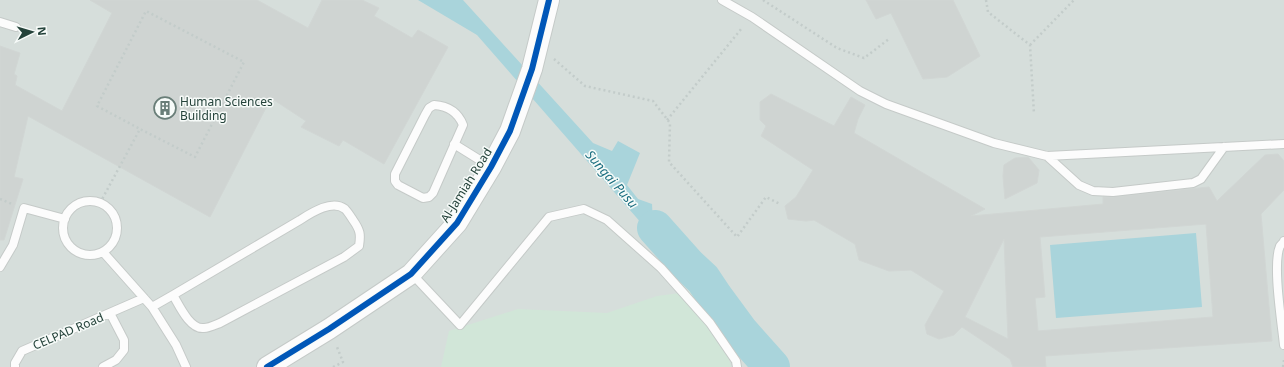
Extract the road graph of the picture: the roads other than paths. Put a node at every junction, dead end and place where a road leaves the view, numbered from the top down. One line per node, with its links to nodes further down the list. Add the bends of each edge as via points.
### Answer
1 (549, 0): 9 (street, Al-Jamiah Road, via 532,69 510,131)
2 (722, 0): 8 (lane, via 752,17 860,91 934,122 994,143)
3 (0, 22): 4 (lane)
4 (16, 27)
5 (454, 144): 5 (lane, via 433,194 429,197 423,198 395,181 395,174 429,108 434,105 455,112 460,117 463,125); 9 (lane)
6 (1284, 144): 7 (lane)
7 (1224, 147): 8 (lane); 8 (lane, via 1201,179 1193,183 1113,192 1093,191 1079,185)
8 (1047, 156)
9 (491, 167): 14 (street, Al-Jamiah Road, via 457,223)
10 (65, 219): 12 (lane, via 63,228 69,245 85,255); 12 (lane, via 75,205 83,202 91,201 107,207 113,214 117,231 115,240); 13 (lane, via 24,208 13,246)
11 (1284, 241): 19 (lane, via 1280,246 1278,259)
12 (103, 252): 16 (lane)
13 (0, 267)
14 (411, 274): 23 (street, Al-Jamiah Road, via 329,329); 24 (lane, via 460,325 549,217 584,209 606,220 661,268 710,323 736,361)
15 (173, 295): 15 (lane, via 192,324 197,327 204,328 220,323 344,257 359,246 361,234 345,209 335,205 320,208); 17 (lane)
16 (144, 298): 17 (lane); 18 (lane, CELPAD Road)
17 (152, 307): 22 (lane, via 176,345)
18 (110, 313): 20 (lane, CELPAD Road, via 22,350); 21 (lane, CELPAD Road, via 124,340 124,350 116,360)
19 (1284, 346)
20 (15, 367)
21 (102, 367)
22 (186, 367)
23 (266, 367)
24 (737, 367)

